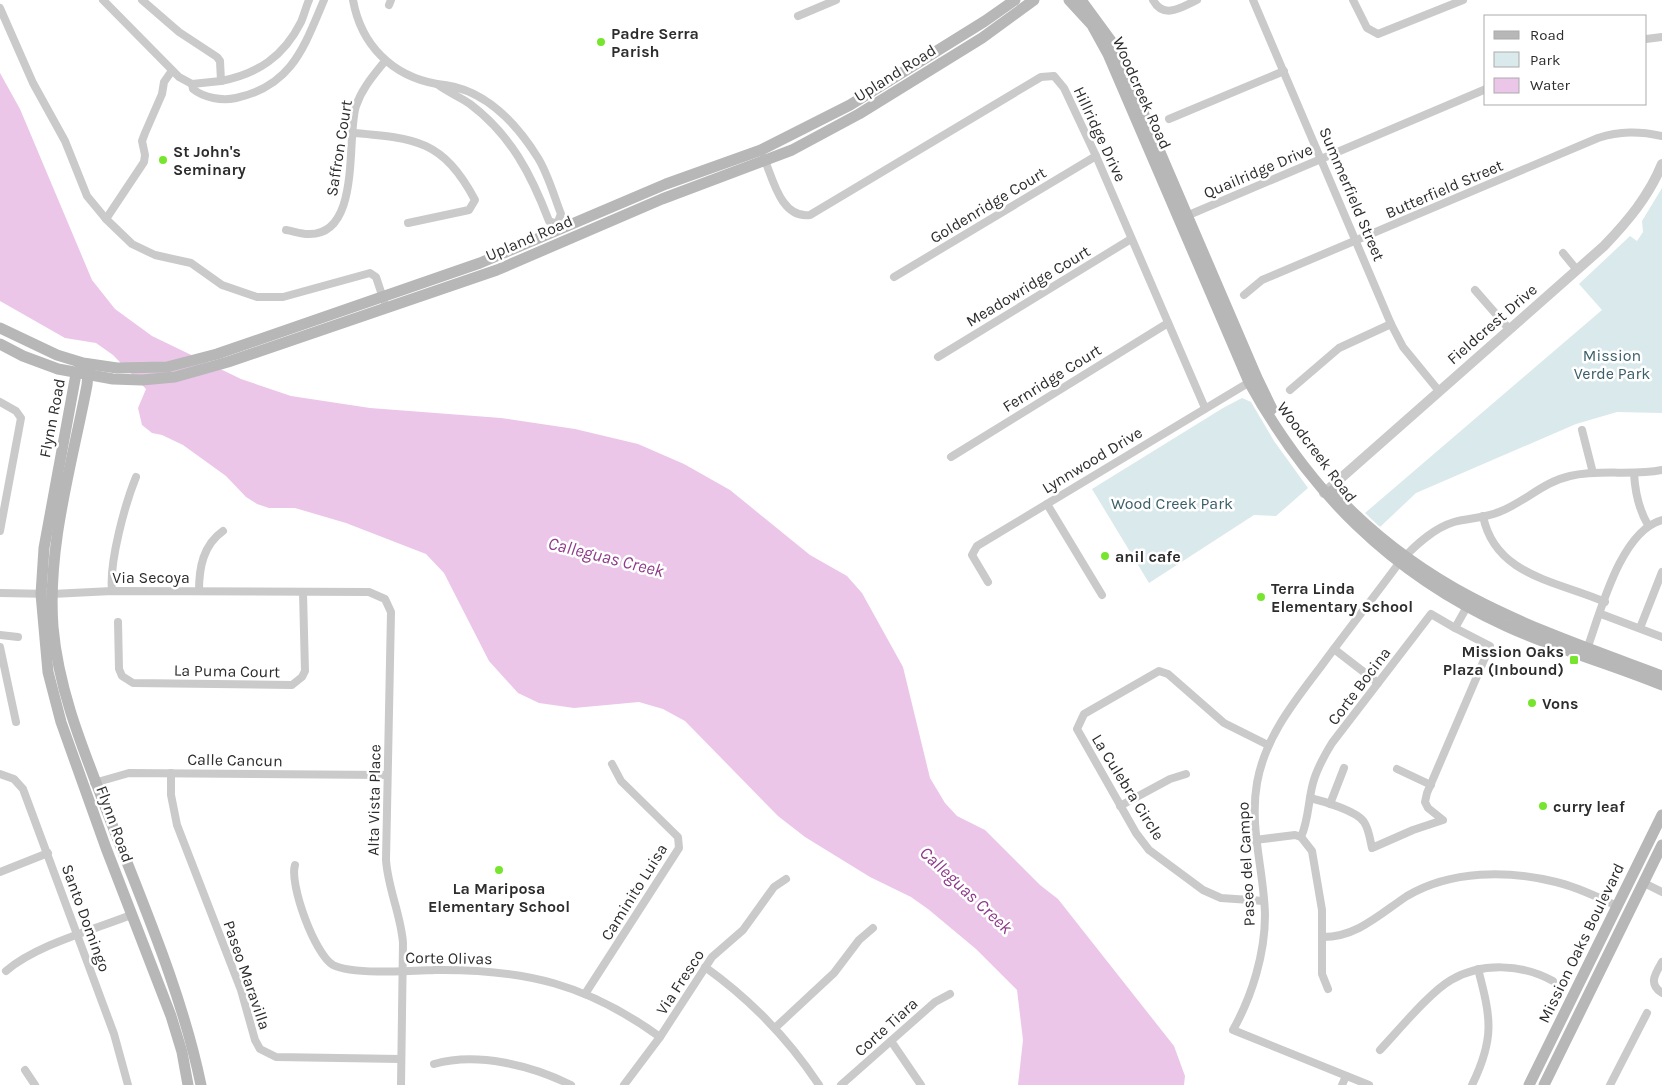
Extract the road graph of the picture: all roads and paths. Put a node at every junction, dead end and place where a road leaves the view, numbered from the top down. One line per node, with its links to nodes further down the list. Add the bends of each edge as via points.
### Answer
1 (103, 0): 23 (street)
2 (142, 0): 24 (street, via 179,32 217,57)
3 (309, 0): 24 (street, via 291,39 272,61 242,77)
4 (324, 0): 25 (street, via 297,58 290,69 269,87 226,100 199,94 192,89)
5 (353, 0): 21 (street, via 356,18 365,36)
6 (836, 0): 18 (street)
7 (1015, 0): 31 (main road, Upland Road, via 850,105)
8 (1034, 0): 34 (main road, Upland Road, via 982,38 859,114)
9 (1069, 0): 36 (main road, Woodcreek Road, via 1092,25 1108,54)
10 (1081, 0): 36 (main road, Woodcreek Road, via 1114,44)
11 (1153, 0): 12 (street, via 1158,7 1169,11)
12 (1197, 0)
13 (1253, 0): 22 (street, Summerfield Street)
14 (1353, 0): 16 (street, via 1367,28 1378,34)
15 (1463, 0): 16 (street)
16 (1450, 2)
17 (0, 8): 37 (street, via 33,83 64,141 80,183)
18 (798, 16)
19 (1662, 37): 20 (street)
20 (1647, 39)
21 (385, 61): 26 (street, via 408,76); 29 (street, Saffron Court, via 366,84 356,107)
22 (1284, 71): 28 (street); 33 (street, Summerfield Street)
23 (171, 72): 25 (street); 37 (street, via 164,82 142,141 144,162)
24 (221, 80): 25 (street)
25 (192, 84)
26 (437, 84): 26 (street, via 486,117 501,134 525,165 549,221 557,224 561,214 539,159 511,123 475,93 453,85)
27 (1484, 90): 33 (street, Quailridge Drive)
28 (1169, 119)
29 (352, 133): 38 (street, via 403,137 434,150 462,176 475,200 469,210); 39 (street, Saffron Court, via 348,192 339,216 326,229 309,234)
30 (1662, 136): 41 (street, Butterfield Street, via 1640,131 1598,138)
31 (760, 150): 34 (street, Hillridge Drive); 47 (main road, Upland Road, via 666,184)
32 (1096, 156): 34 (street, Hillridge Drive, via 1059,80 1045,75 810,215 802,216 789,209); 40 (street, Hillridge Drive); 44 (street, Goldenridge Court)
33 (1322, 159): 36 (street, Quailridge Drive); 41 (street, Summerfield Street)
34 (765, 162): 47 (main road, Upland Road, via 662,199 497,270)
35 (1662, 164): 43 (street, Fieldcrest Drive, via 1630,220)
36 (1183, 218): 57 (main road, Woodcreek Road)
37 (106, 219): 47 (street, via 144,251 181,259 239,292 270,298 311,290 370,272 376,277)
38 (408, 223)
39 (286, 230)
40 (1131, 239): 48 (street, Hillridge Drive); 53 (street, Meadowridge Court)
41 (1357, 242): 46 (street, Butterfield Street, via 1262,280); 49 (street, Summerfield Street)
42 (1563, 254): 43 (street)
43 (1577, 270): 51 (street, Fieldcrest Drive)
44 (894, 277)
45 (1475, 290): 51 (street)
46 (1244, 294)
47 (384, 303): 54 (main road, Upland Road, via 167,367 117,368); 56 (main road, Upland Road, via 228,362 175,376 126,379)
48 (1168, 323): 61 (street, Hillridge Drive); 63 (street, Fernridge Court)
49 (1391, 324): 58 (street, via 1339,348); 59 (street, Summerfield Street, via 1404,347)
50 (0, 328): 54 (main road, Upland Road, via 38,348)
51 (1509, 330): 59 (street, Fieldcrest Drive)
52 (0, 344): 55 (main road, Upland Road, via 43,364)
53 (938, 357)
54 (83, 363): 55 (main road, Flynn Road); 56 (main road, Flynn Road)
55 (76, 374): 56 (main road, Upland Road); 82 (main road, Flynn Road, via 44,548)
56 (88, 375): 82 (main road, Flynn Road)
57 (1253, 380): 61 (street, Lynnwood Drive); 68 (main road, Woodcreek Road, via 1277,430)
58 (1290, 390)
59 (1439, 391): 68 (street, Fieldcrest Drive)
60 (0, 402): 73 (street, via 16,411 21,418)
61 (1205, 408): 69 (street, Lynnwood Drive)
62 (1582, 430): 65 (street)
63 (951, 457)
64 (1662, 470): 66 (street, Paseo del Campo)
65 (1593, 472): 66 (street, Paseo del Campo); 70 (street, Paseo del Campo, via 1547,484 1499,513)
66 (1634, 473): 72 (street, via 1635,492)
67 (136, 477): 78 (street, via 129,492 111,579)
68 (1326, 490): 75 (main road, Woodcreek Road, via 1360,530)
69 (1047, 504): 77 (street, Lynnwood Drive, via 976,546 972,555); 83 (street)
70 (1483, 516): 75 (street, Paseo del Campo, via 1442,528); 84 (street, via 1490,540 1515,566)
71 (1662, 520): 72 (street)
72 (1648, 525): 84 (street, via 1622,556)
73 (0, 531)
74 (223, 531): 79 (street, via 207,548)
75 (1402, 560): 85 (main road, Woodcreek Road); 94 (street, Paseo del Campo)
76 (1662, 572): 89 (street)
77 (988, 582)
78 (112, 590): 79 (street, Via Secoya); 82 (street, Via Secoya)
79 (198, 591): 81 (street, Via Secoya)
80 (0, 593): 82 (street, Via Secoya)
81 (303, 593): 87 (street, La Puma Court, via 305,671 292,685 133,683 118,669); 109 (street, Alta Vista Place, via 369,592 388,604 391,612)
82 (46, 594): 110 (main road, Flynn Road, via 48,672 62,722)
83 (1102, 595)
84 (1605, 602): 86 (street)
85 (1469, 603): 88 (street); 95 (main road, Woodcreek Road, via 1507,627)
86 (1601, 614): 89 (street); 95 (street)
87 (118, 622)
88 (1455, 628): 97 (street, Corte Bocina, via 1431,614); 111 (street, via 1490,646)
89 (1640, 628): 92 (street)
90 (0, 635): 91 (street)
91 (18, 636)
92 (1662, 637)
93 (0, 647): 99 (street)
94 (1334, 650): 97 (street); 102 (street, Paseo del Campo, via 1283,718)
95 (1586, 652): 96 (main road, Woodcreek Road); 98 (main road, Woodcreek Road)
96 (1662, 676)
97 (1378, 683): 112 (street, Corte Bocina, via 1324,757)
98 (1662, 685)
99 (10, 693): 100 (street); 101 (street)
100 (0, 694)
101 (16, 722)
102 (1268, 745): 114 (street, La Culebra Circle, via 1224,723 1168,674 1152,673 1084,714 1077,725 1078,733); 117 (street, Paseo del Campo, via 1255,797)
103 (612, 764): 139 (street, Caminito Luisa, via 621,781 678,837 679,848)
104 (1344, 768): 113 (street)
105 (1397, 769): 111 (street)
106 (170, 773): 109 (street, Calle Cancun); 110 (street, Calle Cancun, via 129,773); 146 (street, Paseo Maravilla, via 177,825 241,990 260,1049 276,1057)
107 (0, 774): 119 (street, Santo Domingo, via 14,779 23,789)
108 (1186, 774): 114 (street)
109 (388, 775): 135 (street, Alta Vista Place, via 387,870 402,931)
110 (90, 785): 127 (main road, Flynn Road); 153 (main road, Flynn Road, via 183,1012)
111 (1431, 785): 113 (street, via 1425,802 1443,820 1372,848 1361,818)
112 (1310, 798): 113 (street); 116 (street, Corte Bocina)
113 (1330, 804)
114 (1120, 806): 125 (street, La Culebra Circle, via 1149,850 1203,890 1221,898)
115 (1662, 815): 126 (main road, Mission Oaks Boulevard)
116 (1301, 837): 117 (street, via 1284,835); 130 (street, via 1312,851)
117 (1255, 840): 125 (street, Paseo del Campo)
118 (1662, 845): 123 (main road, Mission Oaks Boulevard)
119 (48, 852): 121 (street); 129 (street, Santo Domingo)
120 (295, 865): 135 (street, Corte Olivas, via 294,885 318,948 326,960 346,968)
121 (0, 872)
122 (786, 879): 132 (street, Via Fresco, via 774,887 753,919 721,947)
123 (1644, 883): 124 (street); 164 (main road, Mission Oaks Boulevard)
124 (1662, 892)
125 (1264, 901): 149 (street, Paseo del Campo, via 1260,960 1252,989 1233,1030)
126 (1617, 906): 130 (street, via 1556,882 1492,874 1472,875 1421,889 1346,935); 163 (main road, Mission Oaks Boulevard)
127 (132, 915): 129 (street); 152 (main road, Flynn Road, via 171,1016)
128 (873, 928): 142 (street, via 859,940 834,973)
129 (77, 936): 134 (street, via 25,957); 151 (street, Santo Domingo, via 114,1034)
130 (1323, 937): 137 (street, via 1322,974)
131 (1662, 962): 138 (street, via 1654,974 1654,985)
132 (705, 967): 142 (street); 143 (street, Via Fresco)
133 (1478, 969): 136 (street, via 1530,970); 145 (street, via 1450,980); 162 (street, via 1490,1030 1488,1047)
134 (6, 971)
135 (403, 971): 139 (street, Corte Olivas, via 508,972 544,979); 146 (street, Alta Vista Place)
136 (1553, 981)
137 (1328, 989)
138 (1662, 993)
139 (585, 994): 143 (street, Corte Olivas, via 621,1010)
140 (950, 994): 144 (street, Corte Tiara, via 935,1002)
141 (1647, 1013): 165 (street)
142 (776, 1027): 157 (street)
143 (660, 1037): 156 (street, Via Fresco)
144 (891, 1041): 158 (street, Corte Tiara); 159 (street)
145 (1380, 1050)
146 (401, 1059): 154 (street, Alta Vista Place)
147 (434, 1064): 155 (street, via 454,1060 498,1062)
148 (25, 1070): 150 (street)
149 (1346, 1076): 160 (street); 161 (street)
150 (35, 1085)
151 (128, 1085)
152 (188, 1085)
153 (201, 1085)
154 (401, 1085)
155 (571, 1085)
156 (624, 1085)
157 (819, 1085)
158 (841, 1085)
159 (922, 1085)
160 (1342, 1085)
161 (1370, 1085)
162 (1472, 1085)
163 (1529, 1085)
164 (1544, 1085)
165 (1610, 1085)

